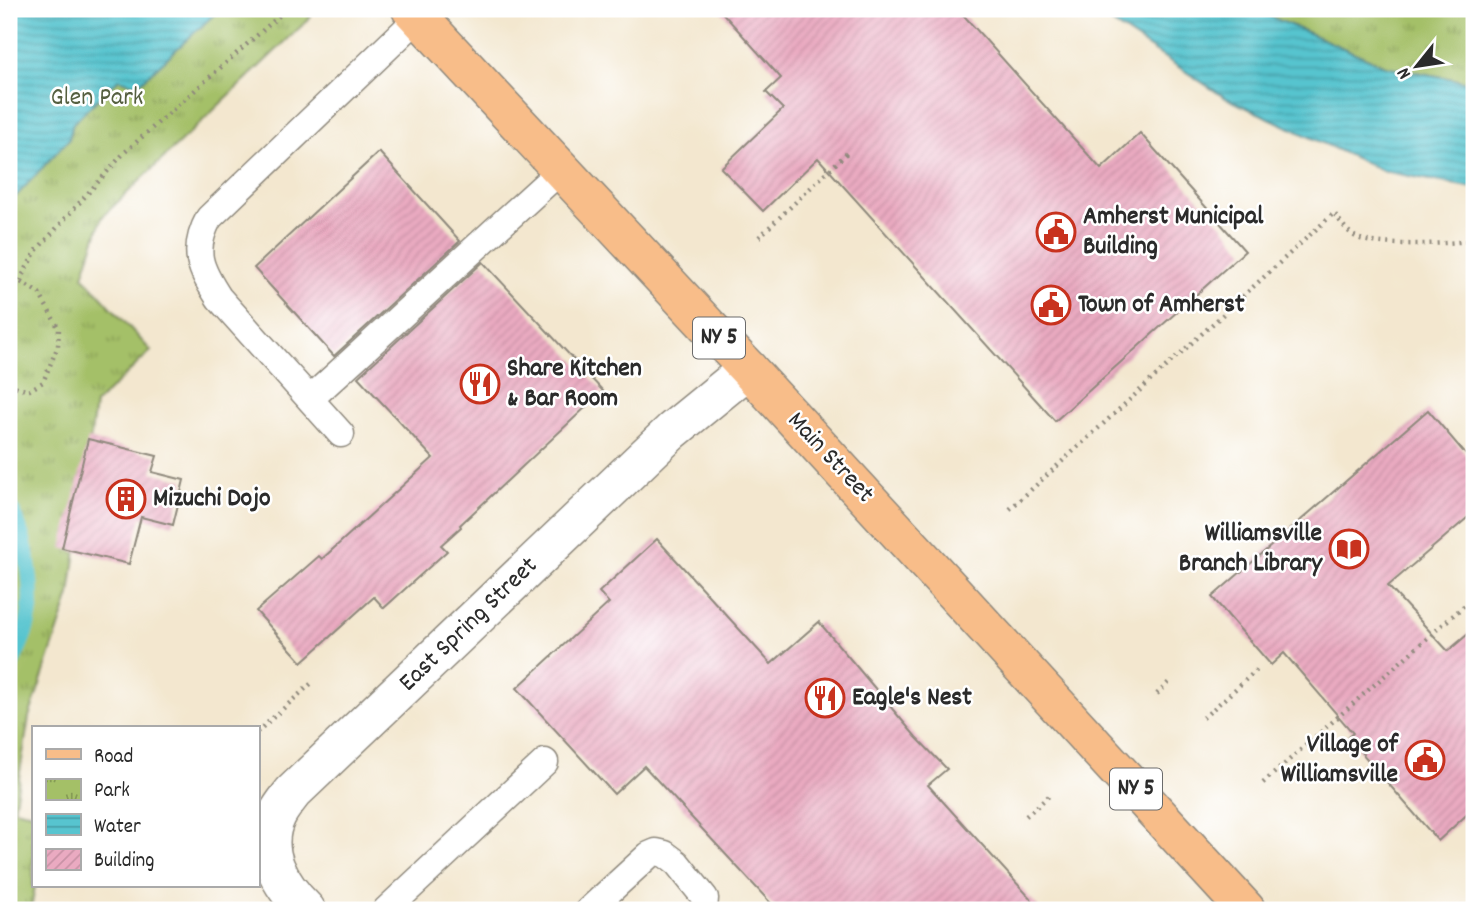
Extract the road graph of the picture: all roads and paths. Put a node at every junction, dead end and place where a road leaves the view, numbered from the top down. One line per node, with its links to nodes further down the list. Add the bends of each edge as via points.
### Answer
1 (415, 13): 4 (main road, Main Street / NY 5); 12 (lane, via 209,218 202,231 204,274 219,298)
2 (280, 15): 8 (path, via 125,152 36,251)
3 (847, 153): 5 (path)
4 (562, 169): 10 (main road, Main Street / NY 5); 12 (lane)
5 (759, 237)
6 (1474, 242): 7 (path); 14 (path, via 1367,241 1353,235 1334,213)
7 (1472, 251)
8 (19, 281): 9 (path); 11 (path, via 39,293 59,329 58,346 43,382 28,391)
9 (9, 299)
10 (748, 369): 26 (street, East Spring Street, via 672,431 293,792 276,816 271,853 286,888); 30 (main road, Main Street / NY 5)
11 (9, 384)
12 (310, 399): 13 (lane)
13 (341, 434)
14 (1010, 509)
15 (1474, 597): 23 (path)
16 (1260, 667): 20 (path)
17 (313, 682): 21 (path)
18 (1169, 682): 19 (path)
19 (1157, 694)
20 (1203, 718)
21 (259, 730)
22 (545, 762): 27 (lane)
23 (1263, 783)
24 (1050, 795): 25 (path)
25 (1026, 816)
26 (306, 910)
27 (387, 910)
28 (589, 910): 29 (lane, via 656,852 671,857 701,890)
29 (704, 910)
30 (1246, 910)

